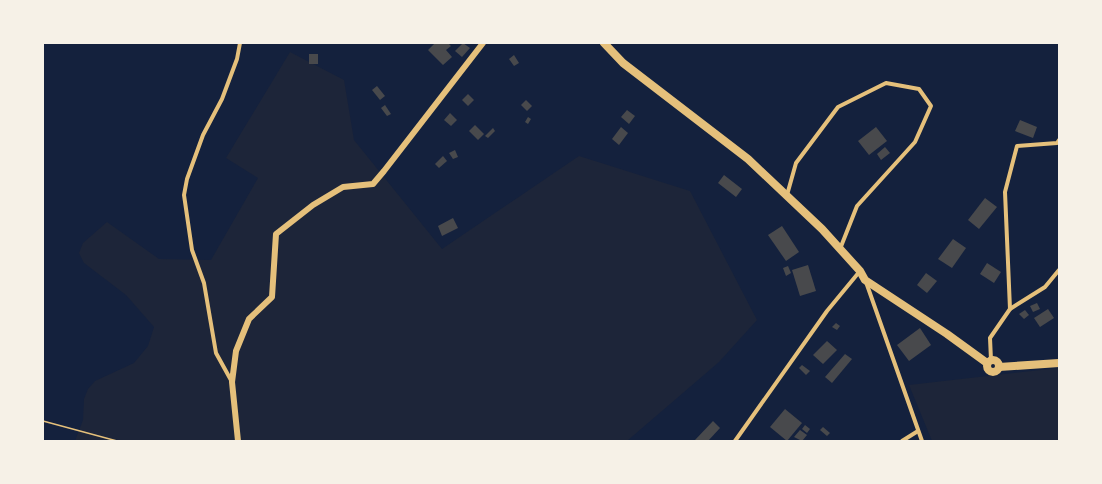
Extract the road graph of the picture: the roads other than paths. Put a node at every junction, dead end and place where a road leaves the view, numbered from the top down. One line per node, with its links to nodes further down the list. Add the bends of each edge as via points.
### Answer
1 (240, 43): 13 (street, via 237,59 222,99 203,135 184,195 192,250 204,283 216,353)
2 (483, 43): 13 (street, via 373,184 343,187 313,205 276,234 272,297 249,319 236,351)
3 (604, 43): 5 (main road, via 623,63 748,159)
4 (1059, 140): 10 (street, via 1057,143 1017,146 1005,192)
5 (787, 195): 6 (main road); 6 (street, via 796,163 838,107 886,83 919,88 931,106 915,142 857,206)
6 (840, 249): 8 (main road)
7 (1059, 270): 10 (street, via 1045,287)
8 (860, 271): 9 (main road); 16 (street, via 827,311)
9 (865, 280): 11 (main road); 14 (street)
10 (1010, 309): 11 (street, via 990,338)
11 (989, 362): 12 (main road, via 986,368 992,373 999,367)
12 (1059, 363)
13 (232, 382): 15 (street)
14 (918, 431): 17 (street); 18 (street)
15 (238, 441)
16 (735, 441)
17 (902, 441)
18 (922, 441)

